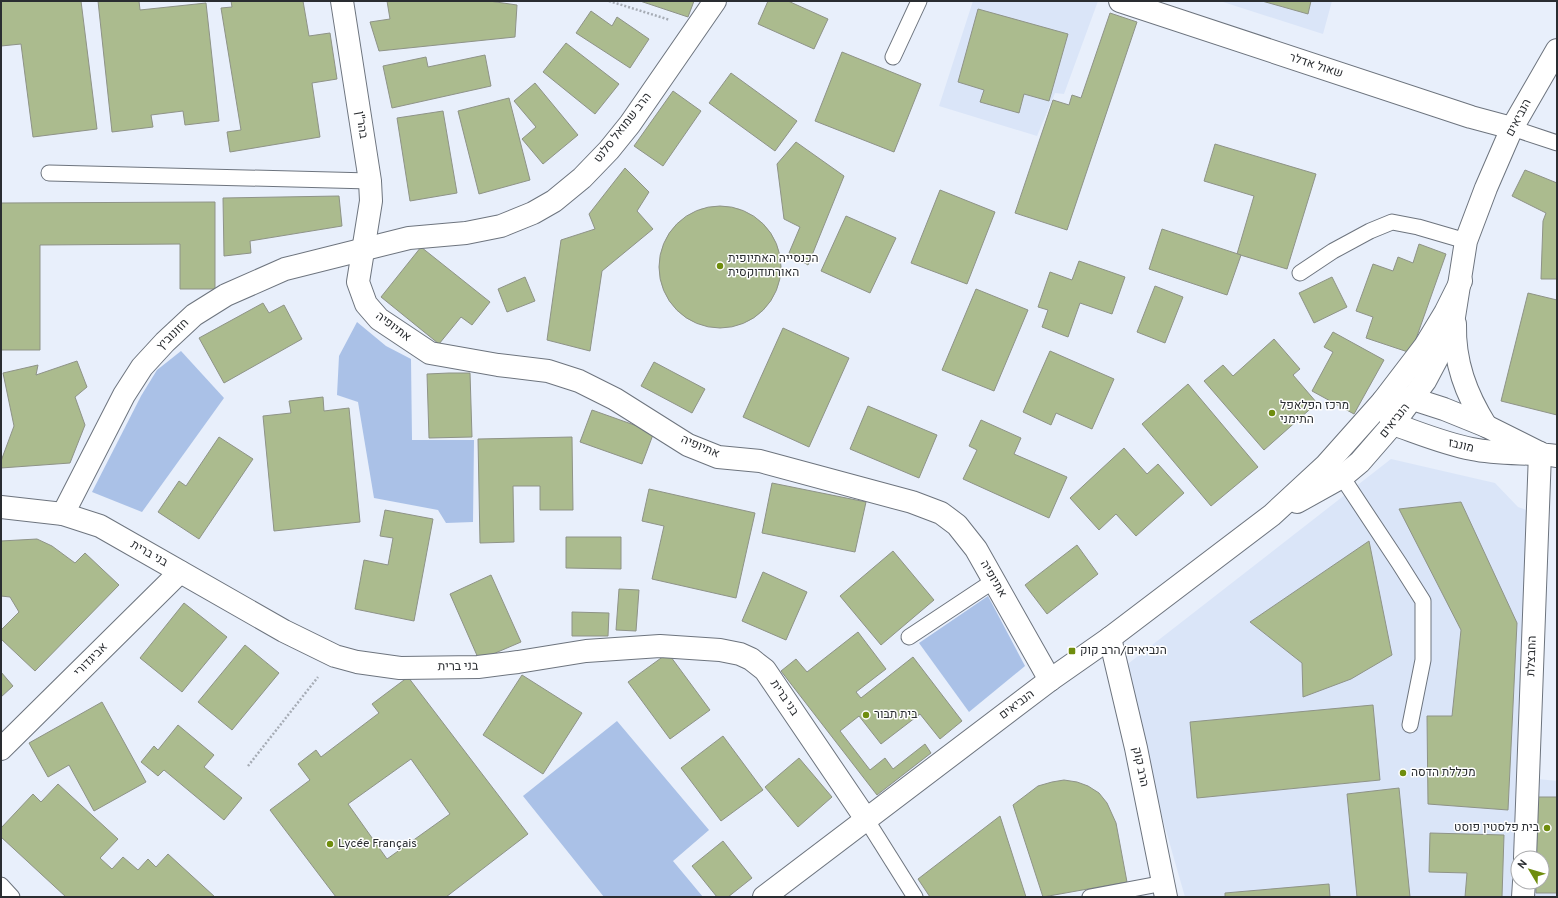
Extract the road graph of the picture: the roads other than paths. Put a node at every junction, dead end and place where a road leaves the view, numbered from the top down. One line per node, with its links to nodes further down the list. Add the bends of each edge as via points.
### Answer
1 (342, 1): 10 (street, בהר"ן)
2 (715, 1): 12 (street, הרב שמואל סלנט, via 630,124 582,178 554,201 501,226 466,233 409,238)
3 (919, 1): 6 (lane)
4 (1120, 1): 7 (street, שאול אדלר, via 1463,115)
5 (1557, 50): 7 (street, הנביאים)
6 (893, 57)
7 (1512, 128): 8 (lane); 11 (street, הנביאים)
8 (1557, 143)
9 (49, 173): 10 (lane)
10 (370, 181): 12 (street, בהר"ן, via 371,201)
11 (1466, 241): 13 (lane, via 1392,222 1333,251); 14 (street, הנביאים)
12 (362, 249): 23 (street, חזונוביץ, via 285,269 226,295 194,315 142,367); 26 (street, אתיופיה, via 358,282 366,304 379,319 430,353 548,371 579,381 615,399 688,445 718,457 760,461 912,502 941,514 958,525)
13 (1300, 273)
14 (1461, 281): 15 (street, הנביאים); 17 (street, הנביאים, via 1425,346)
15 (1456, 303): 16 (street, הנביאים, via 1442,349); 19 (street, via 1457,358 1473,406)
16 (1412, 400): 17 (street); 18 (street, הנביאים); 19 (street, via 1444,409)
17 (1383, 401): 18 (street); 24 (street, הנביאים, via 1326,465)
18 (1393, 424): 20 (street, מונבז, via 1472,449); 21 (street, הנביאים, via 1360,462)
19 (1486, 426): 20 (street)
20 (1548, 455): 33 (street, החבצלת)
21 (1342, 478): 24 (street, הנביאים); 30 (lane, via 1423,601 1423,660)
22 (1, 506): 23 (street, בני ברית)
23 (63, 514): 25 (street, בני ברית, via 100,526)
24 (1272, 515): 28 (street, הנביאים)
25 (180, 572): 31 (street, אביגדורי); 32 (street, בני ברית, via 284,631 335,656 357,662 408,668 478,667 586,651 660,646 740,654 765,670)
26 (995, 580): 27 (lane); 29 (street, אתיופיה)
27 (908, 637)
28 (1110, 638): 29 (street, הנביאים); 35 (street, הרב קוק)
29 (1050, 680): 32 (street, הנביאים)
30 (1410, 725)
31 (1, 749)
32 (866, 820): 37 (street, הנביאים); 38 (lane)
33 (1525, 850)
34 (1, 884): 36 (lane)
35 (1165, 890): 39 (lane)
36 (12, 897)
37 (764, 897)
38 (915, 897)
39 (1090, 897)

